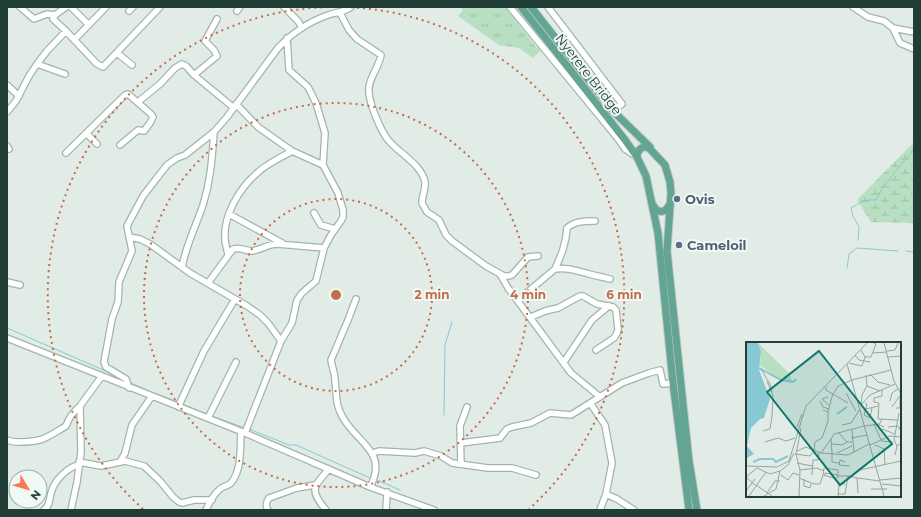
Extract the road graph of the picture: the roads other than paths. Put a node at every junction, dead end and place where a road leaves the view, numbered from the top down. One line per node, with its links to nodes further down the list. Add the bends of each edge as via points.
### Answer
1 (20, 7): 16 (street, via 34,19 47,14)
2 (66, 7): 16 (street)
3 (71, 7): 18 (street)
4 (106, 7): 18 (street)
5 (160, 7): 26 (street)
6 (284, 7): 19 (street)
7 (334, 7): 15 (street)
8 (351, 7): 14 (street)
9 (510, 7): 44 (street, via 625,149)
10 (521, 7): 44 (main road, Nyerere Bridge)
11 (531, 7): 35 (main road, Nyerere Bridge)
12 (548, 7): 35 (street, via 622,104)
13 (853, 7): 20 (street, via 868,17 884,21)
14 (340, 13): 15 (street); 59 (street, via 357,39 381,55 368,92 376,117 388,140 423,176 423,206 439,220 452,241)
15 (332, 14): 19 (street, via 312,21)
16 (55, 16): 21 (street, via 53,19)
17 (217, 19): 30 (street, via 205,41 217,56)
18 (89, 25): 24 (street)
19 (302, 28): 23 (street)
20 (893, 28): 22 (street); 25 (street, via 900,43)
21 (66, 31): 24 (street); 27 (street)
22 (914, 32)
23 (287, 38): 34 (street); 45 (street, via 289,70 308,87 316,102 323,126)
24 (74, 40): 26 (street, via 103,67)
25 (914, 49)
26 (117, 53): 28 (street)
27 (37, 64): 29 (street); 32 (street)
28 (132, 65)
29 (65, 74)
30 (194, 75): 33 (street, via 186,66 180,64); 34 (street)
31 (7, 85): 32 (street)
32 (19, 96): 36 (street)
33 (138, 102): 38 (street, via 125,94); 40 (street, via 152,116 150,123 144,130 138,130)
34 (235, 106): 37 (street); 42 (street, via 258,127)
35 (613, 111): 41 (main road, Nyerere Bridge)
36 (7, 112)
37 (214, 132): 52 (street, via 185,155 167,165 143,196 128,224); 57 (street, via 210,180)
38 (86, 133): 39 (street); 43 (street)
39 (97, 144)
40 (120, 145)
41 (652, 149): 44 (main road, via 641,148 637,152); 46 (main road, Nyerere Bridge, via 668,174 671,187)
42 (292, 151): 45 (street); 49 (street, via 256,174 244,187)
43 (66, 153)
44 (637, 157): 47 (main road, Nyerere Bridge, via 646,176)
45 (323, 166): 51 (street, via 338,193 343,210 343,217)
46 (670, 202): 47 (main road, via 668,208 661,212 656,210); 108 (main road, Nyerere Bridge, via 667,251 688,453)
47 (653, 204): 75 (main road, Nyerere Bridge)
48 (314, 213): 51 (street, via 321,225)
49 (229, 214): 53 (street); 55 (street, via 225,239)
50 (595, 221): 58 (street, via 580,222 567,228 563,252)
51 (335, 229): 54 (street)
52 (129, 237): 57 (street, via 150,244); 76 (street, via 132,252 119,282 118,302 104,362 106,367 126,379)
53 (283, 244): 54 (street); 55 (street, via 270,244 252,251 236,248)
54 (324, 248): 70 (street, via 316,281 297,300 292,323)
55 (228, 254): 62 (street)
56 (538, 256): 59 (street, via 528,257 508,276)
57 (182, 266): 62 (street)
58 (555, 270): 60 (street, via 573,269); 66 (street)
59 (500, 274): 66 (street)
60 (610, 279)
61 (7, 282): 63 (street)
62 (208, 283): 64 (street)
63 (20, 285)
64 (235, 299): 70 (street, via 260,315); 81 (street, via 196,368)
65 (356, 299): 87 (street, via 332,357 332,365 336,400 341,414)
66 (518, 300): 68 (street)
67 (609, 306): 68 (street, via 597,304 580,296 558,308); 71 (street, via 616,310 618,333); 73 (street, via 592,320)
68 (531, 317): 73 (street)
69 (7, 339): 74 (street)
70 (281, 341): 84 (street)
71 (596, 350)
72 (236, 362): 83 (street)
73 (564, 362): 78 (street, via 572,373)
74 (102, 376): 76 (street); 80 (street)
75 (673, 383): 78 (street, via 663,384 660,370 649,372 622,383); 107 (main road, Nyerere Bridge)
76 (129, 388): 77 (street)
77 (152, 396): 81 (street); 88 (street, via 132,425)
78 (600, 397): 79 (street)
79 (590, 403): 86 (street, via 571,415 550,413 531,423 512,427 500,438); 96 (street, via 605,425 610,444 612,464)
80 (80, 406): 85 (street, via 71,414 66,426 44,440); 89 (street)
81 (180, 407): 83 (street)
82 (467, 407): 86 (street, via 460,426)
83 (208, 418): 84 (street)
84 (243, 432): 91 (street); 97 (street, via 237,472 232,482 220,489)
85 (8, 442)
86 (461, 443): 90 (street)
87 (373, 453): 90 (street, via 424,451 441,456 452,463); 94 (street, via 376,471)
88 (120, 462): 89 (street, via 101,466); 97 (street, via 144,466 179,502)
89 (79, 464): 98 (street, via 68,469 57,482); 99 (street)
90 (461, 464): 92 (street, via 512,468)
91 (329, 469): 93 (street); 94 (street)
92 (536, 475)
93 (315, 485): 101 (street, via 269,498 266,502); 102 (street, via 319,501)
94 (370, 487): 95 (street)
95 (388, 492): 103 (street); 104 (street)
96 (606, 494): 105 (street); 106 (street)
97 (212, 500): 100 (street)
98 (44, 510)
99 (71, 510)
100 (206, 510)
101 (268, 510)
102 (326, 510)
103 (386, 510)
104 (434, 510)
105 (600, 510)
106 (634, 510)
107 (689, 510)
108 (697, 510)

